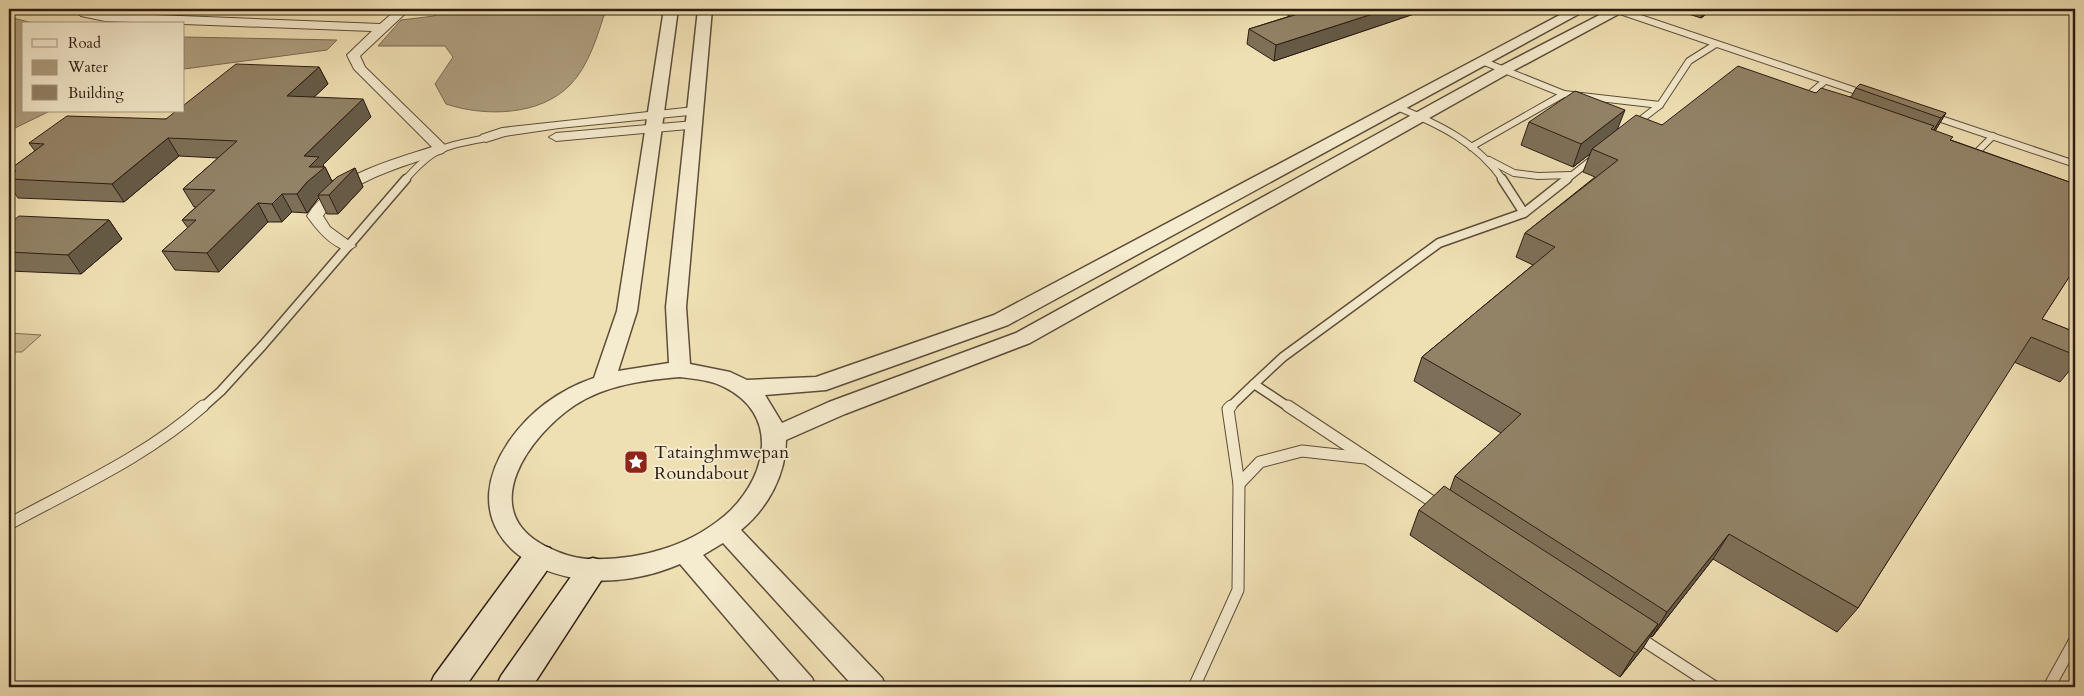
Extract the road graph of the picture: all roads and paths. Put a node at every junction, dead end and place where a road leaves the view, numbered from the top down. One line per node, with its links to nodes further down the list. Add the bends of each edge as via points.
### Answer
1 (78, 9): 7 (street, via 86,14 105,17)
2 (404, 9): 7 (street)
3 (672, 9): 22 (street)
4 (705, 9): 21 (street)
5 (1580, 9): 9 (street)
6 (1618, 9): 8 (lane); 10 (street)
7 (383, 28): 28 (street, via 353,55 360,69)
8 (1716, 44): 11 (lane); 16 (lane, via 1689,62)
9 (1482, 61): 10 (lane); 17 (street)
10 (1504, 70): 12 (lane); 20 (street)
11 (1825, 81): 13 (lane); 15 (lane, via 1802,101)
12 (1564, 94): 14 (lane); 26 (lane)
13 (1872, 96)
14 (1592, 99): 16 (lane); 18 (lane)
15 (1811, 104)
16 (1660, 105): 23 (lane)
17 (1397, 107): 20 (lane); 38 (street, via 1001,320 818,385)
18 (1605, 107)
19 (1928, 115): 24 (lane)
20 (1421, 117): 26 (lane); 39 (street, via 1023,338 837,408)
21 (694, 118): 22 (street); 35 (street, via 676,307)
22 (654, 122): 25 (street, via 519,140); 36 (street, via 627,311)
23 (1626, 132)
24 (1993, 136): 30 (lane, via 1967,161); 31 (lane)
25 (486, 138): 28 (lane)
26 (1471, 147): 29 (lane)
27 (1606, 148): 32 (lane)
28 (439, 149): 34 (lane, via 424,158); 34 (street, via 371,174 318,208 315,216 325,230)
29 (1486, 158): 32 (lane, via 1514,173); 33 (lane)
30 (1958, 158)
31 (2075, 164)
32 (1571, 175): 33 (lane)
33 (1524, 213): 37 (lane, via 1439,243 1283,357)
34 (348, 246): 43 (lane, via 221,391 189,419 124,461)
35 (680, 370): 36 (street, via 642,372); 38 (street, via 715,375)
36 (604, 382): 46 (street, via 568,399 537,422 514,450 500,480 500,510 513,536)
37 (1254, 384): 40 (lane); 41 (lane, via 1228,409)
38 (744, 388): 39 (street, via 769,415)
39 (775, 435): 44 (street, via 772,466 756,499)
40 (1368, 459): 41 (lane, via 1302,451 1260,462); 42 (lane)
41 (1240, 484): 54 (lane, via 1238,590)
42 (1451, 513)
43 (9, 524)
44 (725, 529): 45 (street); 53 (street)
45 (685, 552): 47 (street, via 639,567); 52 (street)
46 (539, 557): 47 (street, via 564,566); 50 (main road)
47 (593, 570): 51 (main road)
48 (1632, 633): 55 (lane)
49 (2075, 640): 56 (lane)
50 (446, 687)
51 (513, 687)
52 (802, 687)
53 (872, 687)
54 (1194, 687)
55 (1715, 687)
56 (2049, 687)

